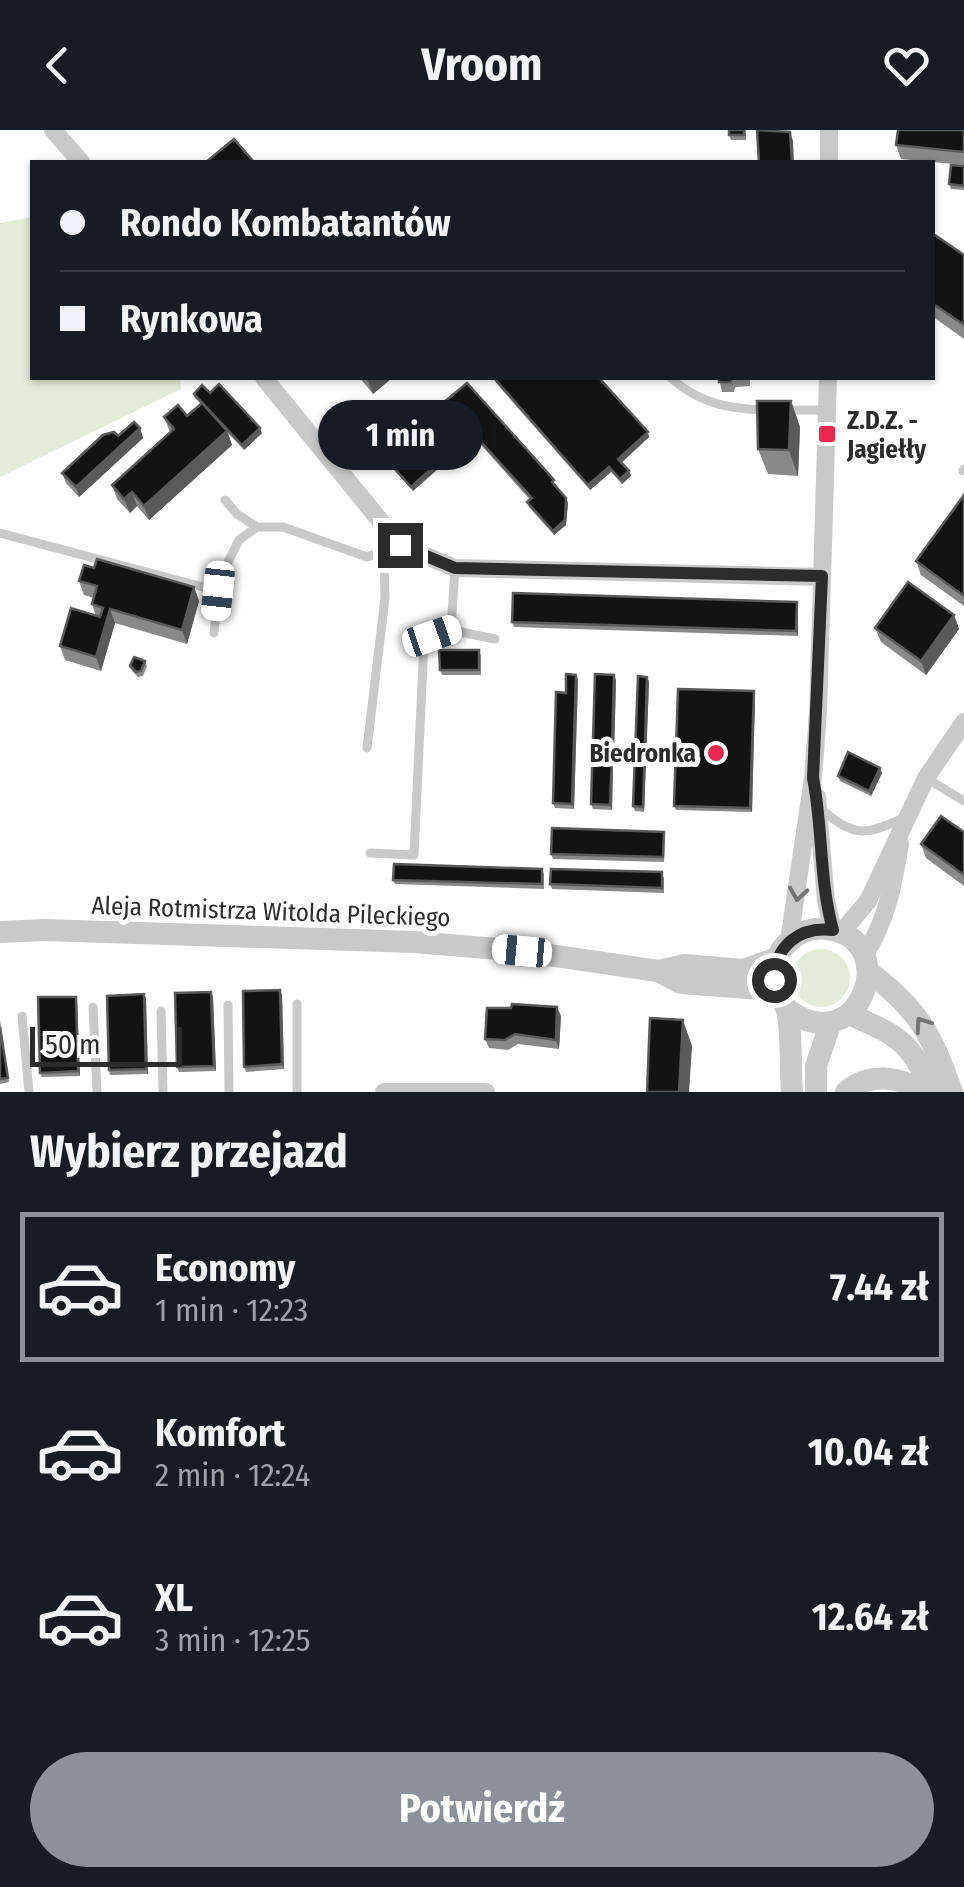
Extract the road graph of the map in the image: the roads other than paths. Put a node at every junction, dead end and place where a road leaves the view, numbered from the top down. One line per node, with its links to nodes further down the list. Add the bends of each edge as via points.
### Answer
1 (53, 130): 3 (street)
2 (829, 130): 4 (street)
3 (79, 160)
4 (829, 160)
5 (265, 380): 12 (street)
6 (673, 380): 8 (lane, via 728,409)
7 (828, 380): 8 (street)
8 (828, 410): 14 (street)
9 (226, 500): 10 (lane)
10 (257, 527): 12 (lane, via 283,527 367,557); 15 (lane, via 238,540)
11 (0, 533): 15 (lane)
12 (392, 549): 13 (street); 20 (lane)
13 (455, 568): 14 (street); 16 (lane)
14 (822, 576): 21 (street)
15 (218, 591): 17 (lane)
16 (452, 630): 18 (lane); 26 (lane, via 424,642 414,856)
17 (214, 632)
18 (495, 639)
19 (964, 722): 22 (street)
20 (367, 748)
21 (813, 778): 24 (street); 29 (street, one-way to 29)
22 (926, 778): 23 (lane); 25 (street)
23 (964, 801)
24 (819, 808): 25 (lane, via 846,830 861,832); 27 (street, via 826,902)
25 (904, 818): 27 (street, via 868,901); 30 (street, via 891,899)
26 (370, 854)
27 (837, 931): 29 (street, via 810,930); 30 (street, via 851,938)
28 (0, 932): 31 (street, Aleja Rotmistrza Witolda Pileckiego, via 414,942)
29 (783, 950): 31 (street, Aleja Rotmistrza Witolda Pileckiego, via 743,970 685,965); 32 (street)
30 (866, 964): 38 (street, via 866,990); 51 (street, one-way to 30, via 922,1021)
31 (658, 971): 32 (street, Aleja Rotmistrza Witolda Pileckiego, via 681,983)
32 (782, 1000): 38 (street, via 808,1021); 46 (street)
33 (297, 1004): 43 (lane)
34 (228, 1006): 42 (lane)
35 (93, 1007): 40 (lane)
36 (162, 1010): 41 (lane)
37 (22, 1016): 39 (lane)
38 (840, 1018): 47 (street, via 816,1066); 50 (street, via 890,1031 919,1064)
39 (29, 1092)
40 (97, 1092)
41 (164, 1092)
42 (229, 1092)
43 (297, 1092)
44 (384, 1092): 45 (street)
45 (486, 1092)
46 (792, 1092)
47 (816, 1092)
48 (846, 1092): 49 (street, via 874,1078)
49 (923, 1092)
50 (932, 1092)
51 (952, 1092)

